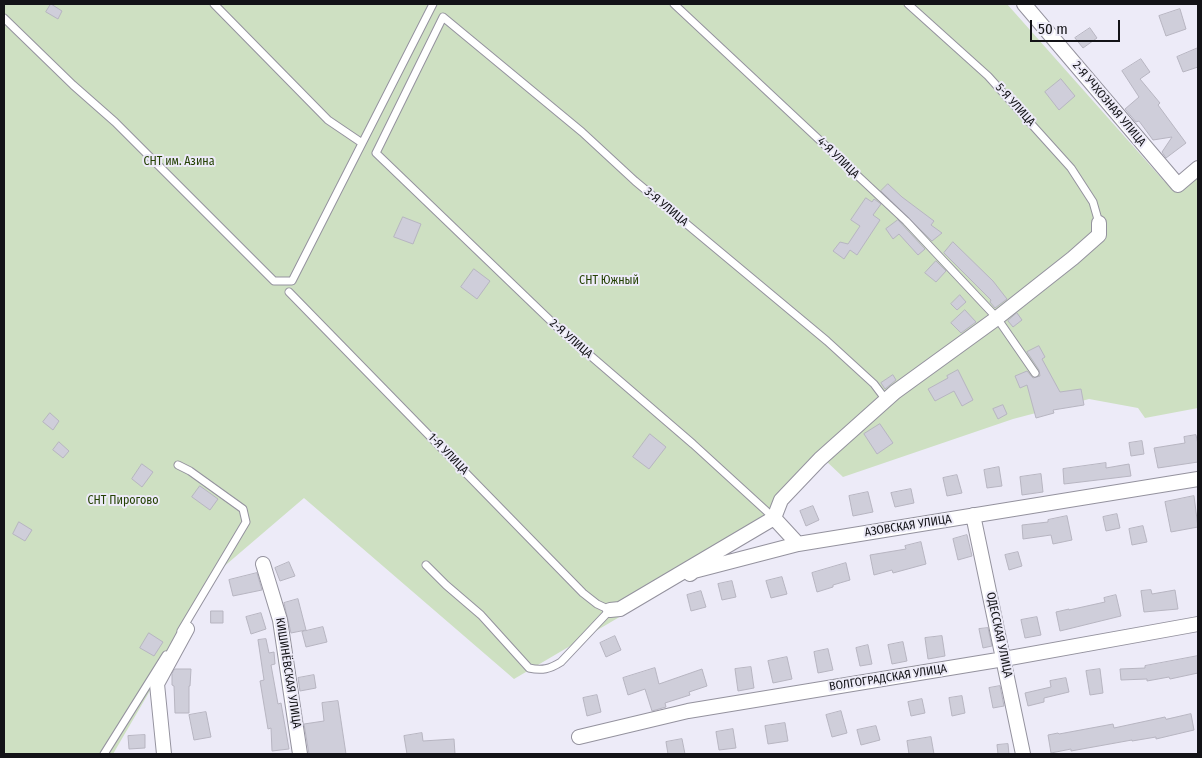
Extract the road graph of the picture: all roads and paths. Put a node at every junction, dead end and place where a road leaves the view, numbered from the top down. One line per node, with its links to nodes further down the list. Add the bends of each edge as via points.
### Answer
1 (214, 4): 8 (lane, via 328,120)
2 (433, 4): 8 (lane)
3 (674, 4): 12 (lane, 4-Я УЛИЦА, via 906,221)
4 (908, 4): 10 (lane, 5-Я УЛИЦА, via 988,76 1071,168 1092,202)
5 (1024, 4): 9 (street, 2-Я УЧХОЗНАЯ УЛИЦА, via 1178,185)
6 (443, 17): 14 (lane, 3-Я УЛИЦА, via 827,341 874,384); 18 (lane, 2-Я УЛИЦА, via 376,153 556,326)
7 (4, 18): 8 (lane, via 115,122 274,281 292,281)
8 (362, 143)
9 (1198, 168)
10 (1099, 223): 12 (street, via 1099,235)
11 (289, 292): 22 (lane, 1-Я УЛИЦА, via 583,593)
12 (997, 318): 13 (lane, 4-Я УЛИЦА); 14 (street)
13 (1035, 373)
14 (886, 400): 18 (street, via 820,459 781,500)
15 (178, 466): 28 (lane, via 243,509 246,522)
16 (1198, 479): 17 (street, АЗОВСКАЯ УЛИЦА)
17 (973, 515): 19 (street, АЗОВСКАЯ УЛИЦА); 26 (street, ОДЕССКАЯ УЛИЦА)
18 (774, 518): 19 (street); 22 (street, via 620,609)
19 (798, 544): 23 (street, АЗОВСКАЯ УЛИЦА, via 694,571)
20 (263, 564): 30 (street, КИШИНЁВСКАЯ УЛИЦА, via 280,620)
21 (426, 565): 22 (lane, via 481,615 529,668 552,668 561,662)
22 (610, 610)
23 (629, 610)
24 (1198, 624): 26 (street, ВОЛГОГРАДСКАЯ УЛИЦА)
25 (187, 629): 29 (street, via 157,684)
26 (1004, 659): 27 (street, ВОЛГОГРАДСКАЯ УЛИЦА, via 688,711); 31 (street, ОДЕССКАЯ УЛИЦА)
27 (579, 736)
28 (104, 754)
29 (164, 754)
30 (300, 754)
31 (1023, 754)

